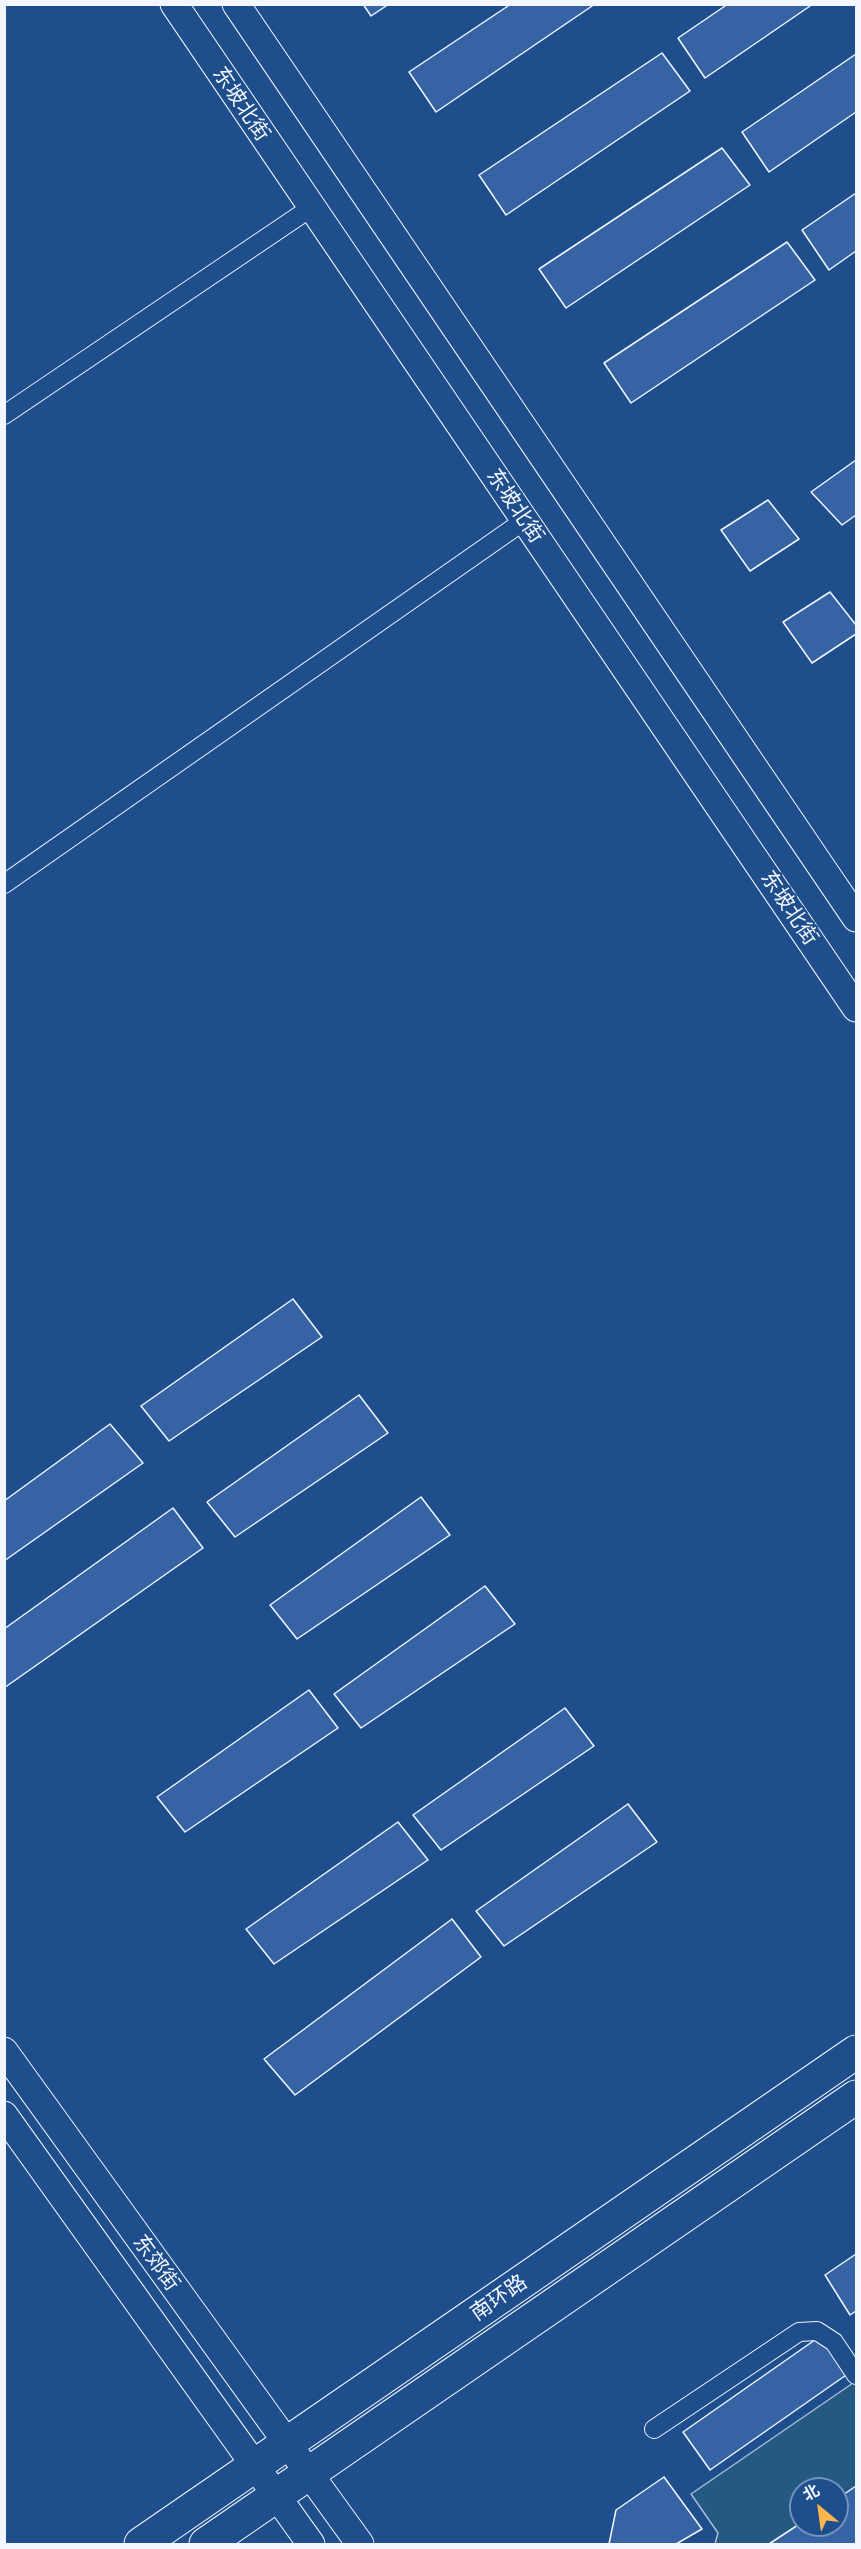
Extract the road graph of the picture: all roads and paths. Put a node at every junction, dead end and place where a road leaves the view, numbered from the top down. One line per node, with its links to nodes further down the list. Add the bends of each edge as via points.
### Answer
1 (174, 4): 3 (main road, 东坡北街)
2 (236, 4): 7 (main road)
3 (312, 207): 4 (street); 5 (main road, 东坡北街)
4 (4, 415)
5 (525, 520): 6 (street); 8 (main road, 东坡北街)
6 (4, 884)
7 (856, 918)
8 (856, 1008)
9 (4, 2051): 15 (main road, 东郊街)
10 (856, 2052): 15 (highway, 南环路)
11 (856, 2097): 17 (highway, 南环路)
12 (4, 2115): 16 (main road, 东郊街)
13 (856, 2375): 14 (street, via 834,2342 817,2331 799,2332)
14 (654, 2429)
15 (286, 2445): 16 (highway, 南环路); 17 (main road, 东郊街)
16 (254, 2467): 18 (main road, 东郊街); 19 (highway, 南环路)
17 (308, 2475): 18 (highway, 南环路); 22 (main road, 东郊街)
18 (274, 2497): 20 (highway, 南环路); 21 (main road, 东郊街)
19 (141, 2544)
20 (206, 2544)
21 (311, 2544)
22 (360, 2544)

